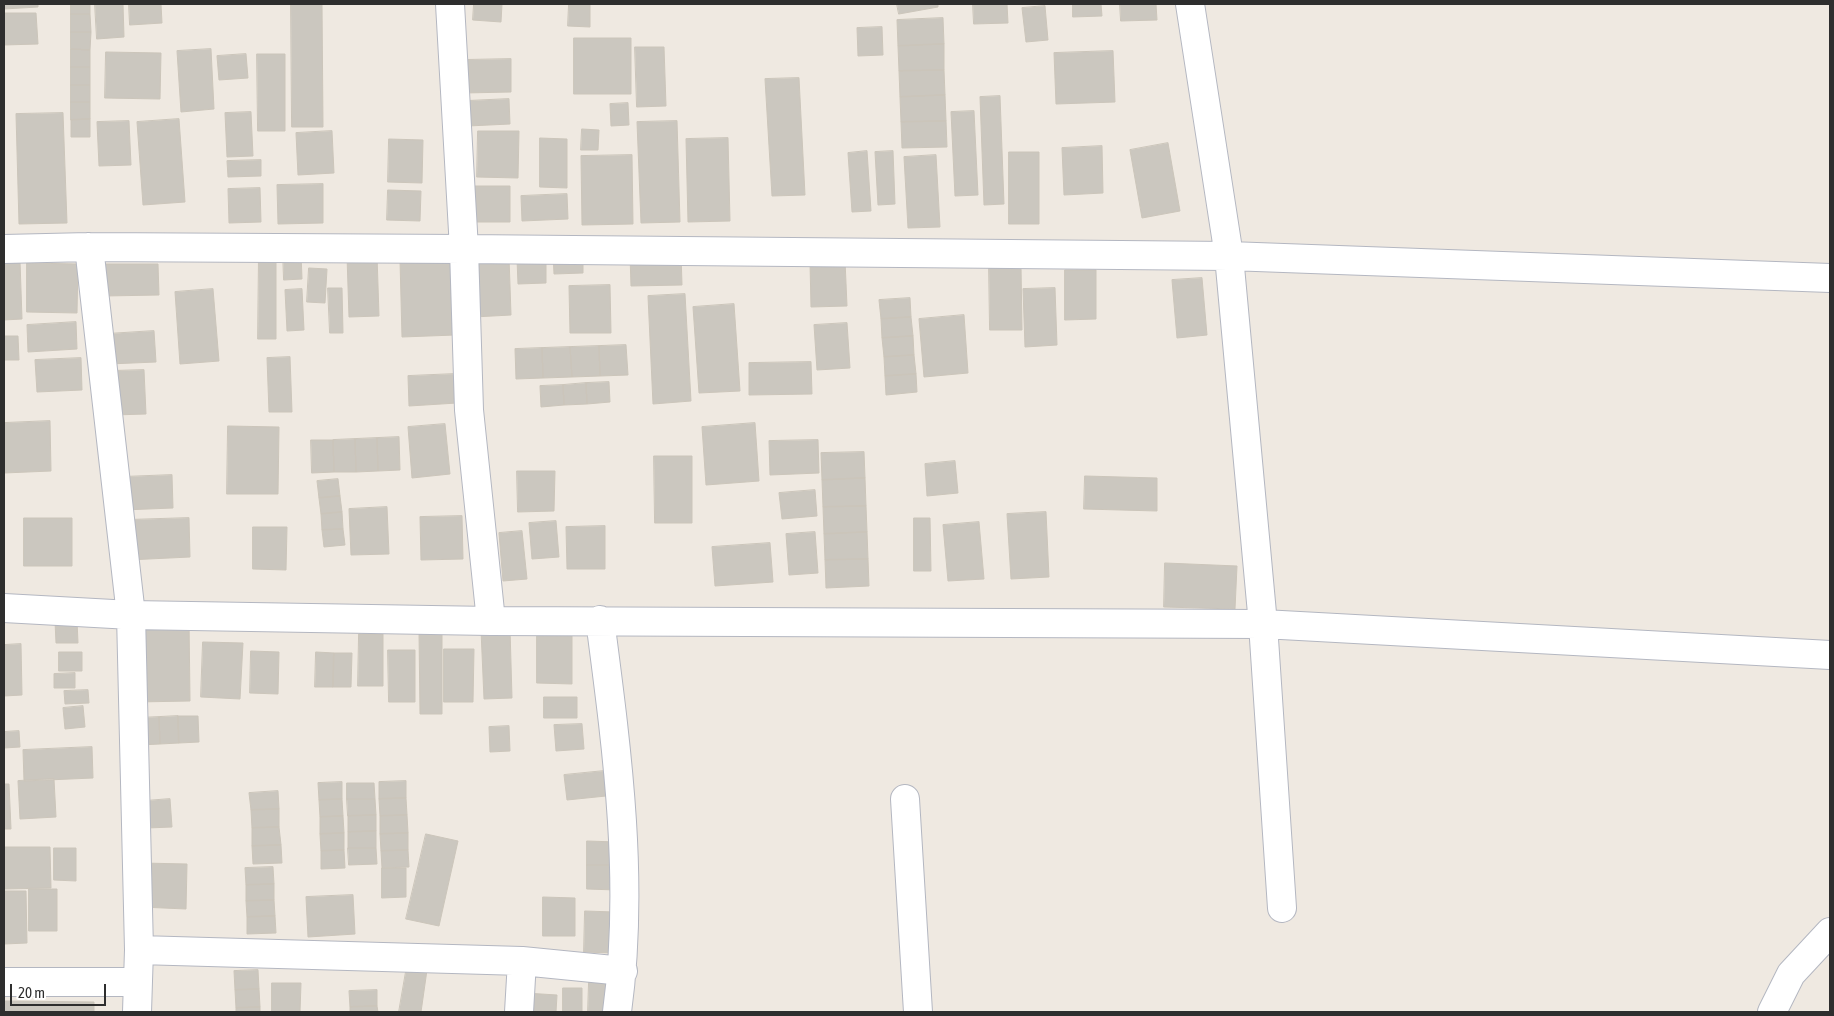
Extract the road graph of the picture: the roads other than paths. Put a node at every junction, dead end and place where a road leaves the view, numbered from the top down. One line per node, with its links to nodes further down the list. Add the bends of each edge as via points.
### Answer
1 (450, 4): 5 (street)
2 (1190, 4): 6 (street)
3 (89, 247): 4 (street); 5 (street); 9 (street)
4 (4, 249)
5 (464, 249): 6 (street); 11 (street, via 469,410)
6 (1229, 256): 7 (street); 12 (street)
7 (1830, 278)
8 (4, 608): 9 (street)
9 (131, 616): 11 (street); 17 (street)
10 (600, 620): 11 (street); 12 (street); 19 (street, via 618,760 624,862)
11 (492, 621)
12 (1263, 624): 13 (street); 15 (street)
13 (1830, 655)
14 (905, 799): 25 (street)
15 (1282, 908)
16 (1830, 932): 26 (street, via 1791,974)
17 (139, 950): 18 (street); 21 (street)
18 (522, 961): 19 (street); 23 (street)
19 (623, 971): 24 (street)
20 (4, 982): 21 (street)
21 (138, 982): 22 (street)
22 (137, 1012)
23 (519, 1012)
24 (617, 1012)
25 (918, 1012)
26 (1772, 1012)

